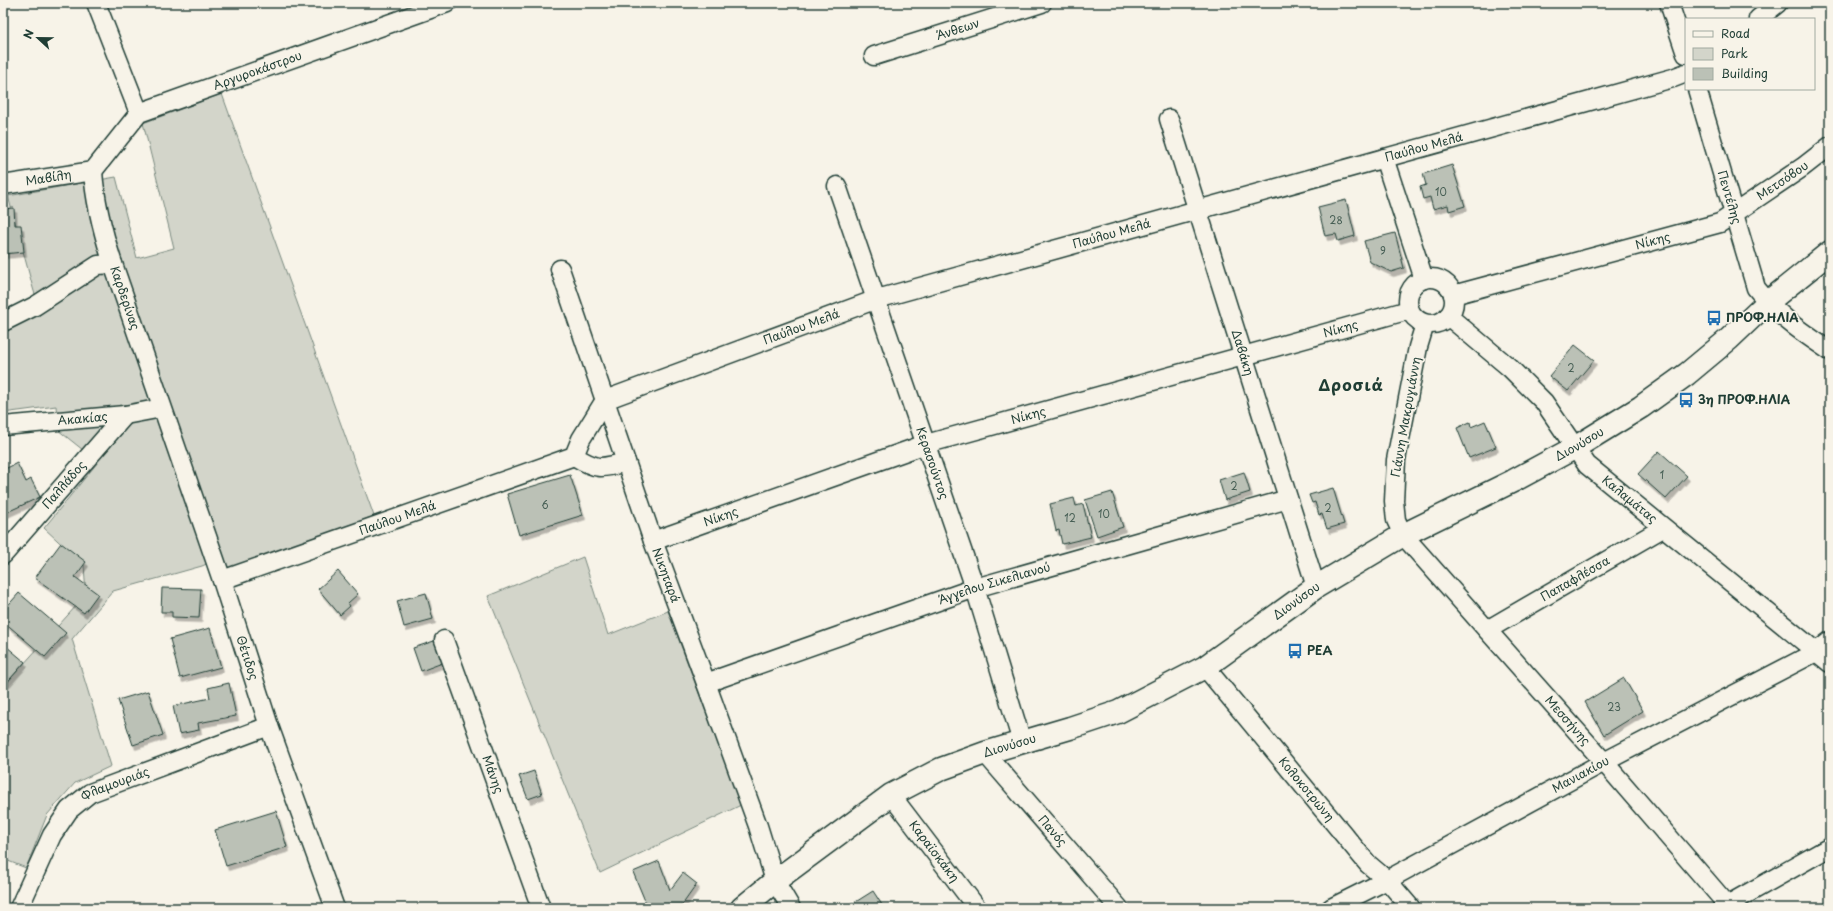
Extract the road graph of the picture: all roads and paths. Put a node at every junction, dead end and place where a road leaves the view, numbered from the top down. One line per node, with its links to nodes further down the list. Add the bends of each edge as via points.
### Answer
1 (96, 3): 12 (street)
2 (447, 3): 12 (street, Αργυροκάστρου)
3 (1042, 3): 6 (street, Άνθεων)
4 (1668, 3): 8 (street)
5 (1778, 3): 7 (street)
6 (1024, 6): 9 (street, Άνθεων)
7 (1759, 18)
8 (1685, 51)
9 (874, 56)
10 (1685, 73): 15 (street, Παύλου Μελά)
11 (1697, 90): 20 (street, Πεντέλης)
12 (139, 113): 16 (street)
13 (1169, 119): 19 (street, Δαβάκη)
14 (1830, 146): 20 (street, Μετσόβου)
15 (1384, 158): 19 (street, Παύλου Μελά); 24 (street)
16 (93, 171): 17 (street, Μαβίλη); 22 (street, via 96,202)
17 (3, 185)
18 (837, 186): 26 (street, Κερασούντος)
19 (1197, 209): 26 (street, Παύλου Μελά); 33 (street, Δαβάκη)
20 (1735, 214): 25 (street, Νίκης, via 1720,223); 27 (street, Πεντέλης, via 1756,288)
21 (1830, 252): 27 (main road, Διονύσου)
22 (114, 264): 30 (street, Καρδερίνας, via 98,265 35,306); 35 (street, Καρδερίνας)
23 (560, 269): 34 (street, Νικηταρά)
24 (1424, 279): 25 (street, via 1431,278 1445,283); 28 (street, via 1412,288 1408,302)
25 (1453, 295): 29 (street, via 1452,310)
26 (877, 299): 34 (street, Παύλου Μελά); 38 (street, Κερασούντος)
27 (1768, 302): 32 (street, Πεντέλης, via 1789,323); 39 (main road, Διονύσου, via 1687,374 1641,407)
28 (1410, 310): 31 (street, via 1413,316); 33 (street, Νίκης)
29 (1448, 316): 31 (street, via 1437,323); 39 (street, Καλαμάτας, via 1510,368 1544,402)
30 (3, 322)
31 (1425, 324): 44 (street, Γιάννη Μακρυγιάννη, via 1418,347 1396,460 1394,501 1396,520)
32 (1830, 351)
33 (1243, 356): 38 (street, Νίκης); 42 (street, Δαβάκη)
34 (605, 400): 40 (street, via 581,439); 41 (street, Νικηταρά)
35 (162, 408): 36 (street, Ακακίας); 47 (street, Θέτιδος)
36 (125, 415): 37 (street, Ακακίας); 46 (street, Παλλάδος)
37 (3, 426)
38 (926, 444): 45 (street, Νίκης); 49 (street, Κερασούντος)
39 (1576, 447): 43 (street, Καλαμάτας, via 1587,465); 44 (main road, Διονύσου)
40 (574, 456): 41 (street, via 587,464 603,468); 47 (street, Παύλου Μελά)
41 (626, 462): 45 (street, Νικηταρά)
42 (1288, 499): 48 (street, Δαβάκη); 49 (street, Άγγελου Σικελιανού)
43 (1663, 528): 50 (street, Παπαφλέσσα); 53 (street, Καλαμάτας)
44 (1402, 535): 48 (main road, Διονύσου); 50 (street, Μεσσήνης)
45 (653, 541): 56 (street, Νικηταρά)
46 (3, 556)
47 (222, 580): 57 (street, Θέτιδος)
48 (1316, 587): 55 (main road, Διονύσου)
49 (976, 588): 56 (street, Άγγελου Σικελιανού); 58 (street, Κερασούντος)
50 (1487, 630): 60 (street, Μεσσήνης)
51 (444, 640): 68 (street, Μάνης)
52 (1830, 641): 53 (street, Μανιακίου)
53 (1816, 652): 54 (street, Καλαμάτας); 60 (street, Μανιακίου)
54 (1830, 663)
55 (1205, 667): 58 (main road, Διονύσου, via 1118,712); 64 (street, Κολοκοτρώνη, via 1368,864)
56 (706, 683): 63 (street, Νικηταρά)
57 (270, 726): 66 (street, Φλαμουριάς, via 90,792 69,810 52,835); 67 (street, Θέτιδος)
58 (1022, 742): 59 (main road, Διονύσου)
59 (985, 753): 61 (main road, Διονύσου, via 941,769); 72 (street, Πανός)
60 (1604, 762): 64 (street, Μανιακίου); 65 (street, Μεσσήνης)
61 (891, 795): 63 (main road, Διονύσου); 71 (street, Καραϊσκάκη)
62 (1830, 847): 65 (street)
63 (775, 880): 69 (main road, Διονύσου); 70 (street, Νικηταρά)
64 (1387, 880): 73 (street, Μανιακίου); 74 (street, Κολοκοτρώνη)
65 (1726, 907)
66 (19, 908)
67 (335, 908)
68 (542, 908)
69 (742, 908)
70 (791, 908)
71 (977, 908)
72 (1120, 908)
73 (1331, 908)
74 (1411, 908)

